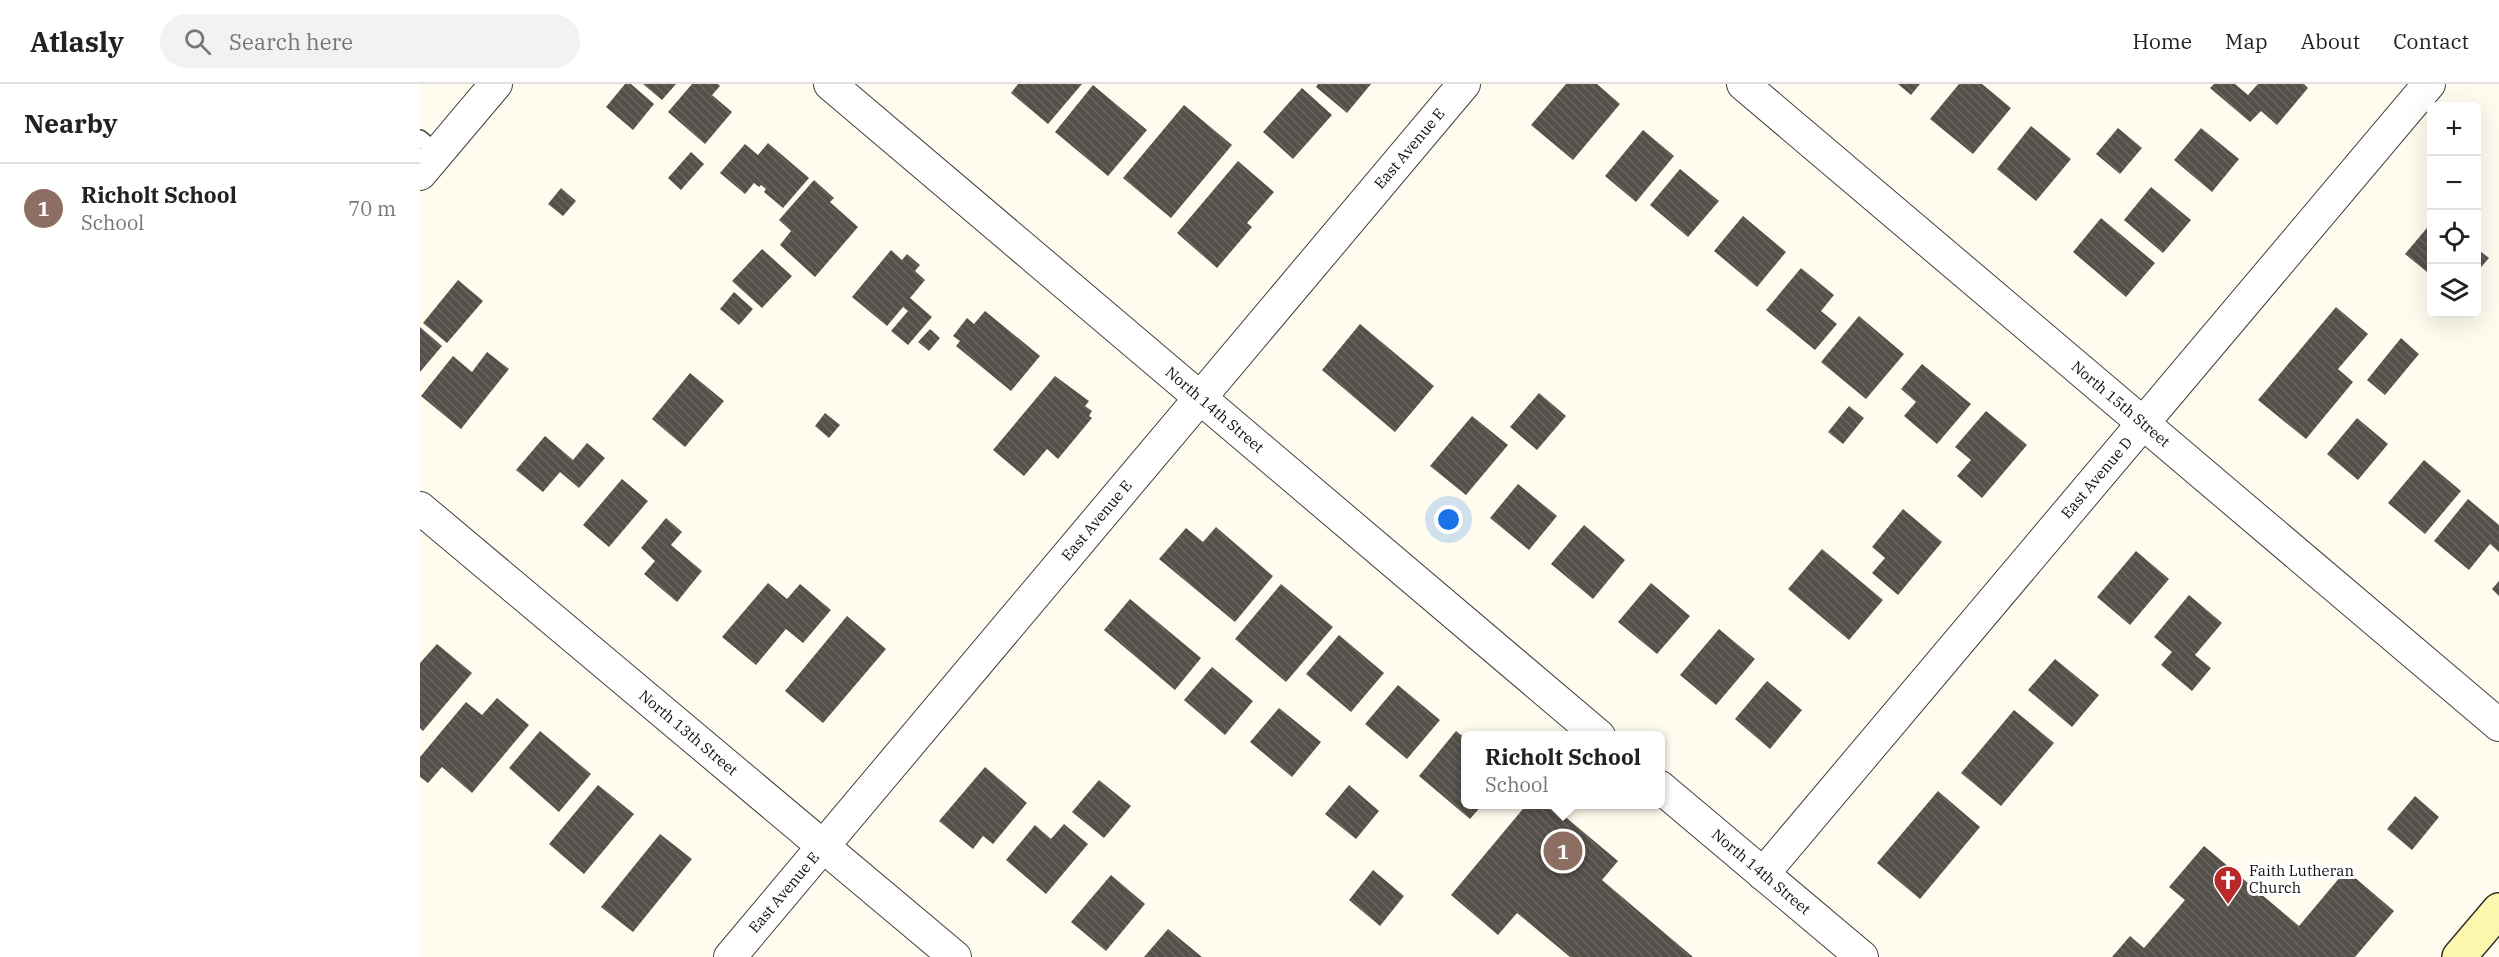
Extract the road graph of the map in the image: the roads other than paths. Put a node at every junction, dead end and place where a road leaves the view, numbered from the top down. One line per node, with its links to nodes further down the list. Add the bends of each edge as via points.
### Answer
1 (496, 84): 6 (street)
2 (830, 84): 7 (street, North 14th Street)
3 (1464, 84): 7 (street, East Avenue E)
4 (1743, 84): 8 (street, North 15th Street)
5 (2429, 84): 8 (street, East Avenue D)
6 (426, 155)
7 (1200, 398): 11 (street, North 14th Street); 13 (street, East Avenue E)
8 (2143, 424): 10 (street, North 15th Street); 14 (street, East Avenue D)
9 (420, 508): 13 (street, North 13th Street)
10 (2499, 725)
11 (1594, 731)
12 (1665, 791): 14 (street, North 14th Street)
13 (822, 845): 16 (street, East Avenue E); 17 (street, North 13th Street)
14 (1763, 874): 18 (street, North 14th Street)
15 (2499, 910): 19 (street)
16 (730, 957)
17 (955, 957)
18 (1862, 957)
19 (2459, 957)

